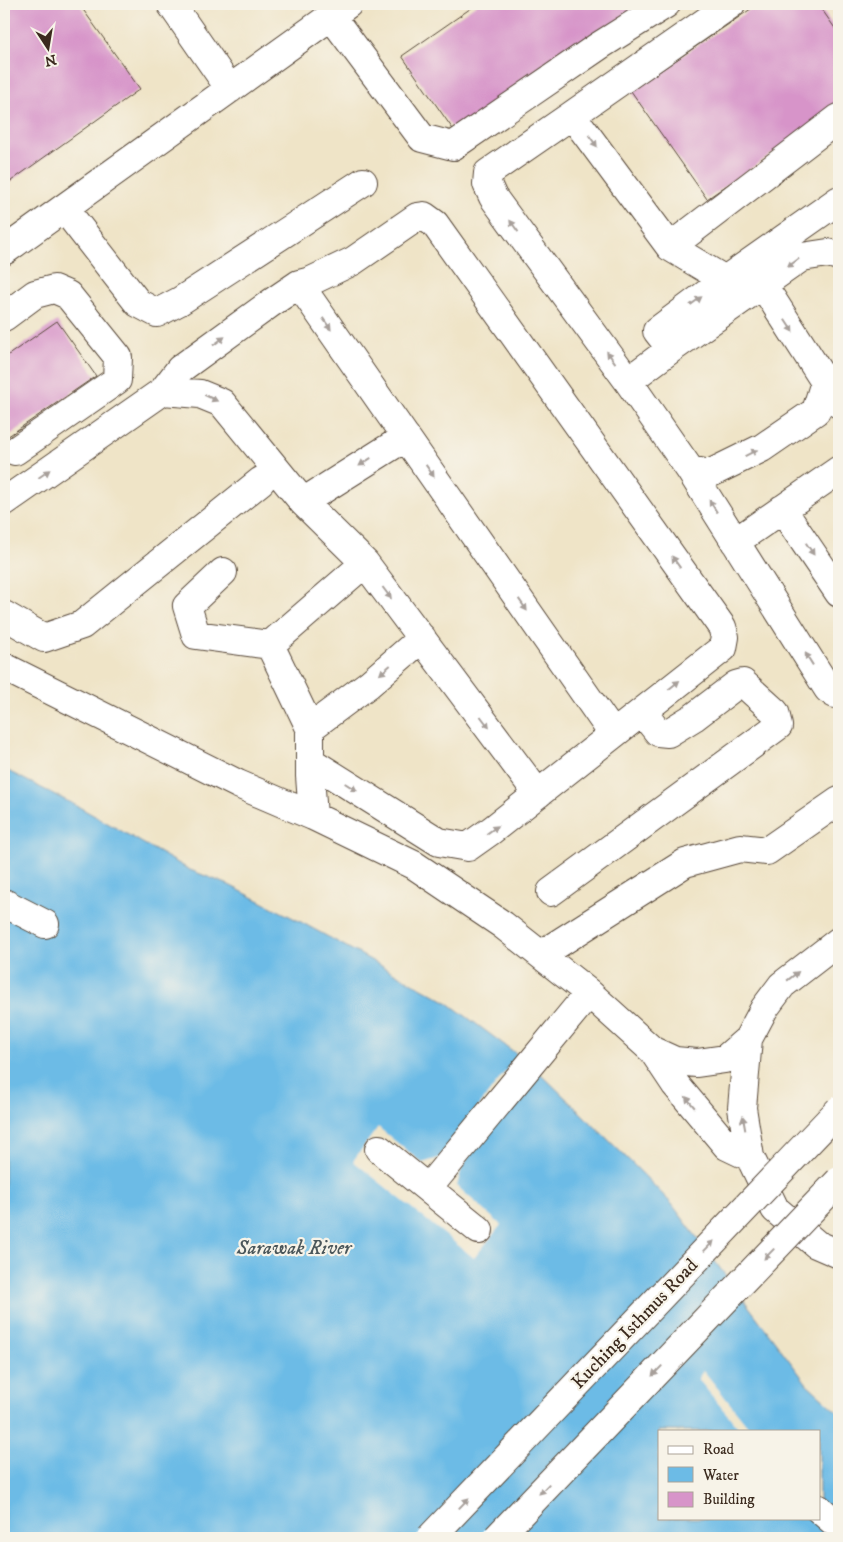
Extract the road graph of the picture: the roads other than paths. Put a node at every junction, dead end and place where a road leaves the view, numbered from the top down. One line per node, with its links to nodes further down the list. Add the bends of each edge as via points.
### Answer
1 (171, 4): 5 (main road)
2 (666, 4): 4 (main road, via 453,146 422,138)
3 (731, 4): 6 (main road)
4 (340, 10): 5 (main road)
5 (230, 89): 10 (main road)
6 (572, 115): 11 (main road, one-way to 11); 19 (main road, one-way to 6, via 493,198 486,184 488,173)
7 (839, 118): 11 (main road)
8 (363, 182): 10 (main road, via 157,313 138,304)
9 (839, 200): 14 (main road)
10 (64, 208): 12 (main road)
11 (670, 247): 14 (main road)
12 (4, 251)
13 (839, 256): 16 (main road, one-way to 16, via 802,257)
14 (725, 280): 18 (main road, one-way to 14, via 658,331)
15 (299, 284): 20 (main road, one-way to 15, via 180,370); 22 (main road, one-way to 22); 39 (main road, one-way to 15, via 723,648 722,626 435,224 424,216 416,217 353,261)
16 (763, 285): 18 (main road); 21 (main road, one-way to 21)
17 (4, 317): 23 (main road, via 35,294 54,290 68,295 118,358 117,380)
18 (671, 349): 19 (main road)
19 (628, 381): 24 (main road)
20 (163, 391): 27 (main road, one-way to 20); 28 (main road, one-way to 28, via 200,394 222,403)
21 (832, 393): 24 (main road, one-way to 21, via 709,474 762,448 816,412)
22 (406, 437): 28 (main road, one-way to 28); 41 (main road, one-way to 41)
23 (15, 451)
24 (690, 470): 30 (main road, one-way to 24)
25 (839, 470): 29 (main road)
26 (261, 482): 34 (main road, via 82,625 44,638)
27 (4, 502)
28 (303, 502): 31 (main road)
29 (782, 509): 30 (main road); 33 (main road, one-way to 33)
30 (735, 542): 38 (main road, one-way to 30, via 828,688)
31 (365, 563): 35 (main road, one-way to 35); 36 (main road)
32 (223, 572): 36 (main road, via 187,606 196,635)
33 (839, 593)
34 (4, 615)
35 (422, 638): 40 (main road, one-way to 40, via 369,684); 43 (main road, one-way to 43)
36 (270, 645): 40 (main road)
37 (4, 667): 45 (main road, via 238,784)
38 (839, 694)
39 (642, 712): 41 (main road); 46 (main road, via 658,732 668,733 743,683 774,712 778,726)
40 (310, 728): 42 (main road)
41 (613, 734): 43 (main road)
42 (310, 761): 43 (main road, one-way to 43, via 439,842 468,846); 45 (main road)
43 (538, 794)
44 (839, 801): 50 (main road, via 767,851 740,848 685,863)
45 (312, 816): 50 (main road, via 414,866)
46 (551, 892)
47 (4, 903): 48 (main road)
48 (44, 924)
49 (839, 941): 52 (main road, one-way to 49, via 782,985)
50 (542, 954): 51 (main road)
51 (589, 993): 53 (main road); 58 (main road)
52 (748, 1039): 53 (main road, via 725,1059 697,1063 676,1061); 56 (main road, one-way to 52, via 742,1108)
53 (654, 1051): 56 (main road, one-way to 53, via 727,1146 675,1084)
54 (839, 1110): 61 (main road, Kuching Isthmus Road, one-way to 54, bridge)
55 (379, 1149): 58 (main road)
56 (750, 1157): 60 (main road, via 775,1209 816,1244)
57 (839, 1181): 62 (main road, one-way to 62, bridge)
58 (428, 1188): 59 (main road)
59 (479, 1230)
60 (839, 1254)
61 (430, 1538)
62 (497, 1538)

